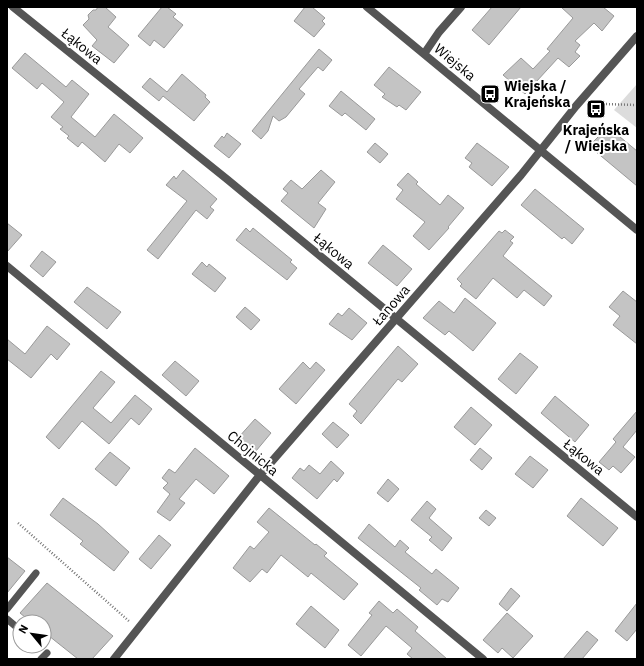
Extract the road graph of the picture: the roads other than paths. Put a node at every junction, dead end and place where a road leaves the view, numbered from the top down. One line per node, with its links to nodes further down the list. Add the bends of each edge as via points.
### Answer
1 (13, 7): 9 (street, Łąkowa)
2 (367, 7): 5 (street, Wiejska)
3 (461, 7): 5 (street)
4 (637, 36): 6 (street, Łanowa)
5 (424, 54): 6 (street, Wiejska)
6 (540, 151): 7 (street, Wiejska); 9 (street, Łanowa)
7 (637, 230)
8 (7, 266): 10 (street, Chojnicka)
9 (396, 319): 10 (street, Łanowa); 11 (street, Łąkowa)
10 (260, 475): 14 (street, Łanowa); 15 (street, Chojnicka)
11 (637, 517)
12 (36, 573): 13 (lane)
13 (7, 609)
14 (114, 659)
15 (483, 659)

